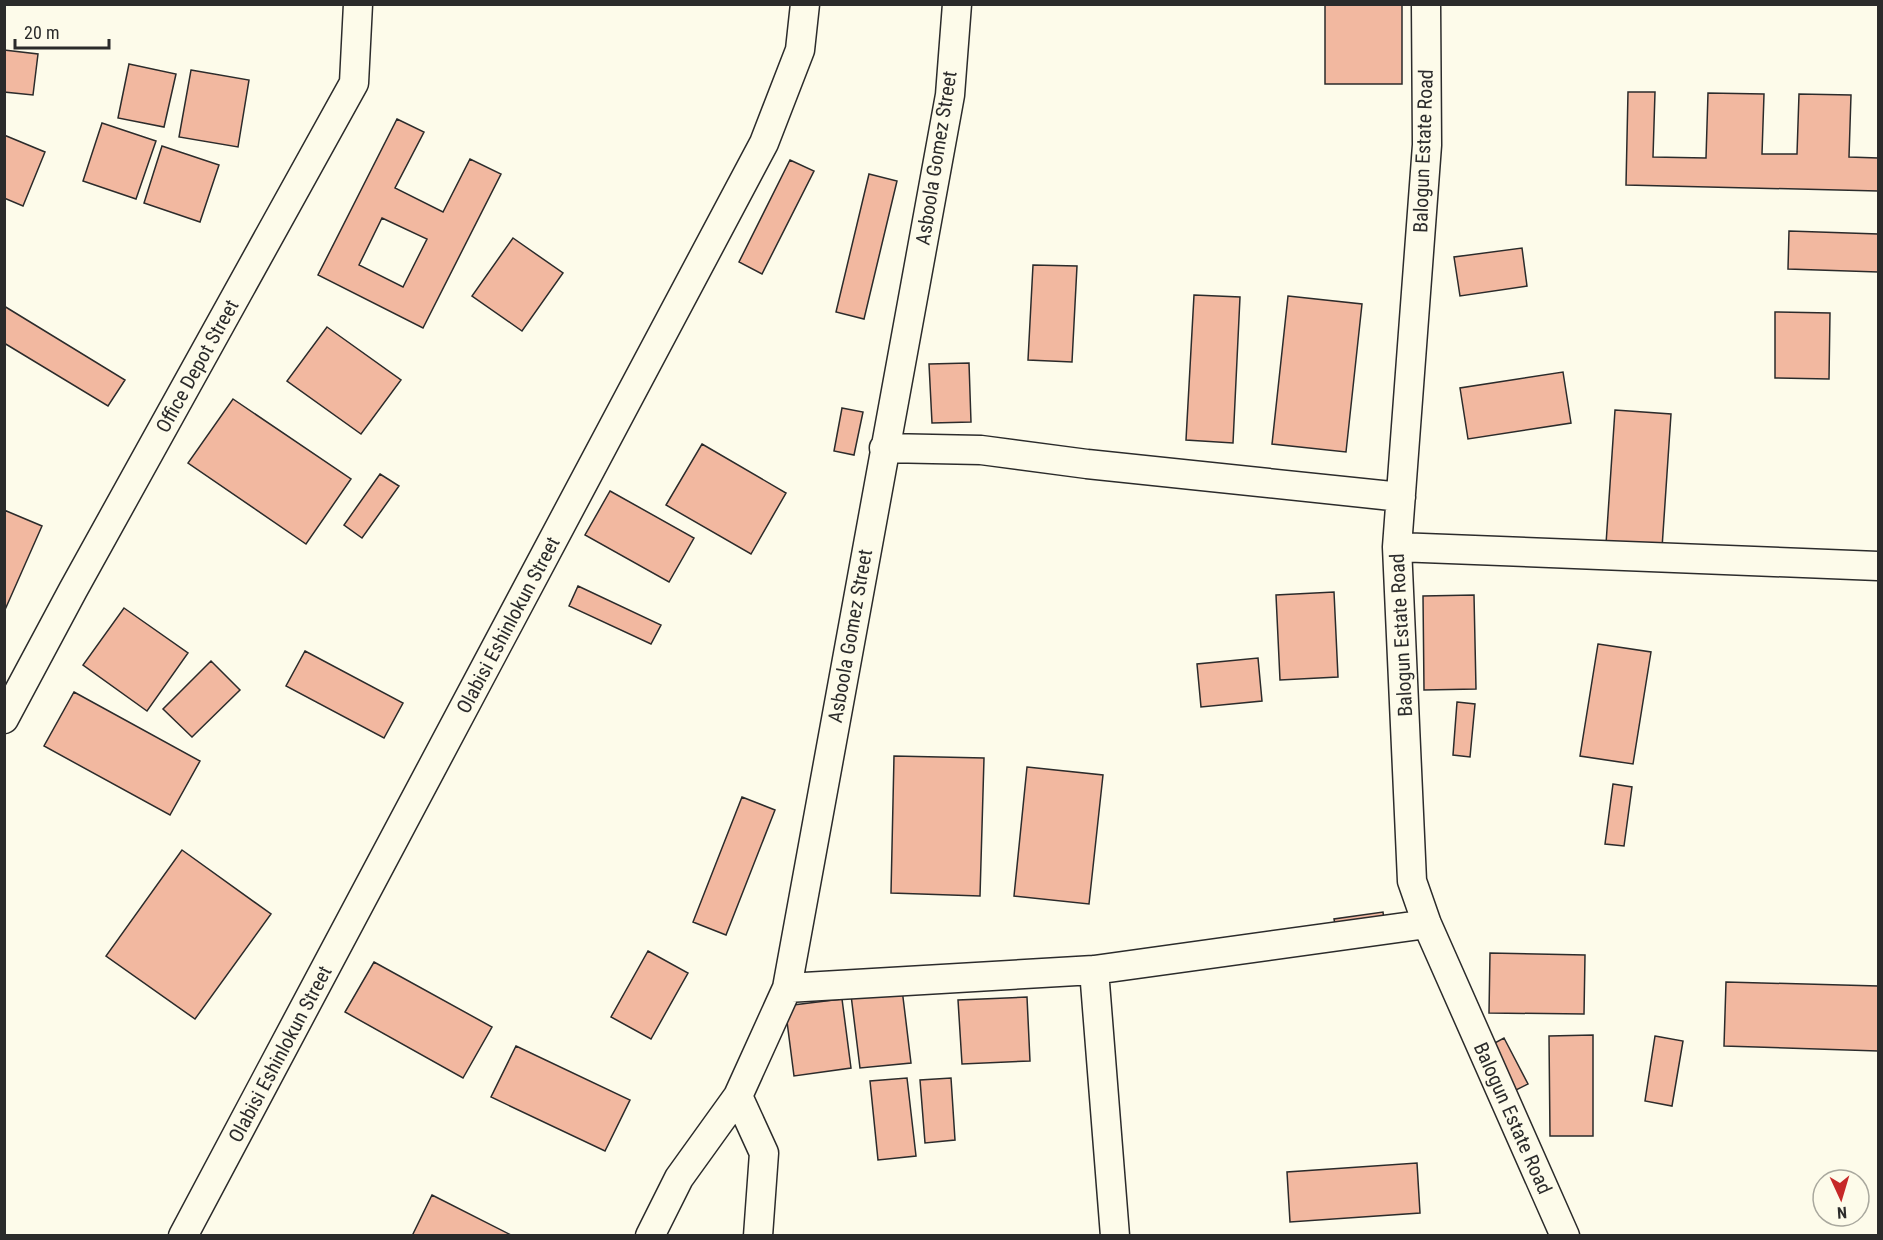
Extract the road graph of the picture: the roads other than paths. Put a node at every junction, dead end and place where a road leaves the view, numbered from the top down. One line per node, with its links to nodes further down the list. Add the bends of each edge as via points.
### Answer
1 (358, 4): 9 (street, Office Depot Street, via 354,83)
2 (805, 4): 14 (street, Olabisi Eshinlokun Street, via 800,50 764,143)
3 (957, 4): 5 (street, Asboola Gomez Street, via 950,95)
4 (1426, 4): 6 (street, Balogun Estate Road, via 1427,145)
5 (884, 448): 6 (street, via 981,450); 12 (street, Asboola Gomez Street)
6 (1401, 497): 7 (street, Balogun Estate Road)
7 (1396, 547): 8 (street); 10 (street, Balogun Estate Road, via 1412,881)
8 (1878, 566)
9 (4, 718)
10 (1426, 924): 11 (street); 18 (street, Balogun Estate Road)
11 (1094, 970): 12 (street); 17 (street)
12 (787, 988): 13 (street, Asboola Gomez Street)
13 (738, 1096): 15 (street, Asboola Gomez Street, via 679,1178); 16 (street, via 764,1153)
14 (183, 1236)
15 (650, 1236)
16 (758, 1236)
17 (1115, 1236)
18 (1565, 1236)

